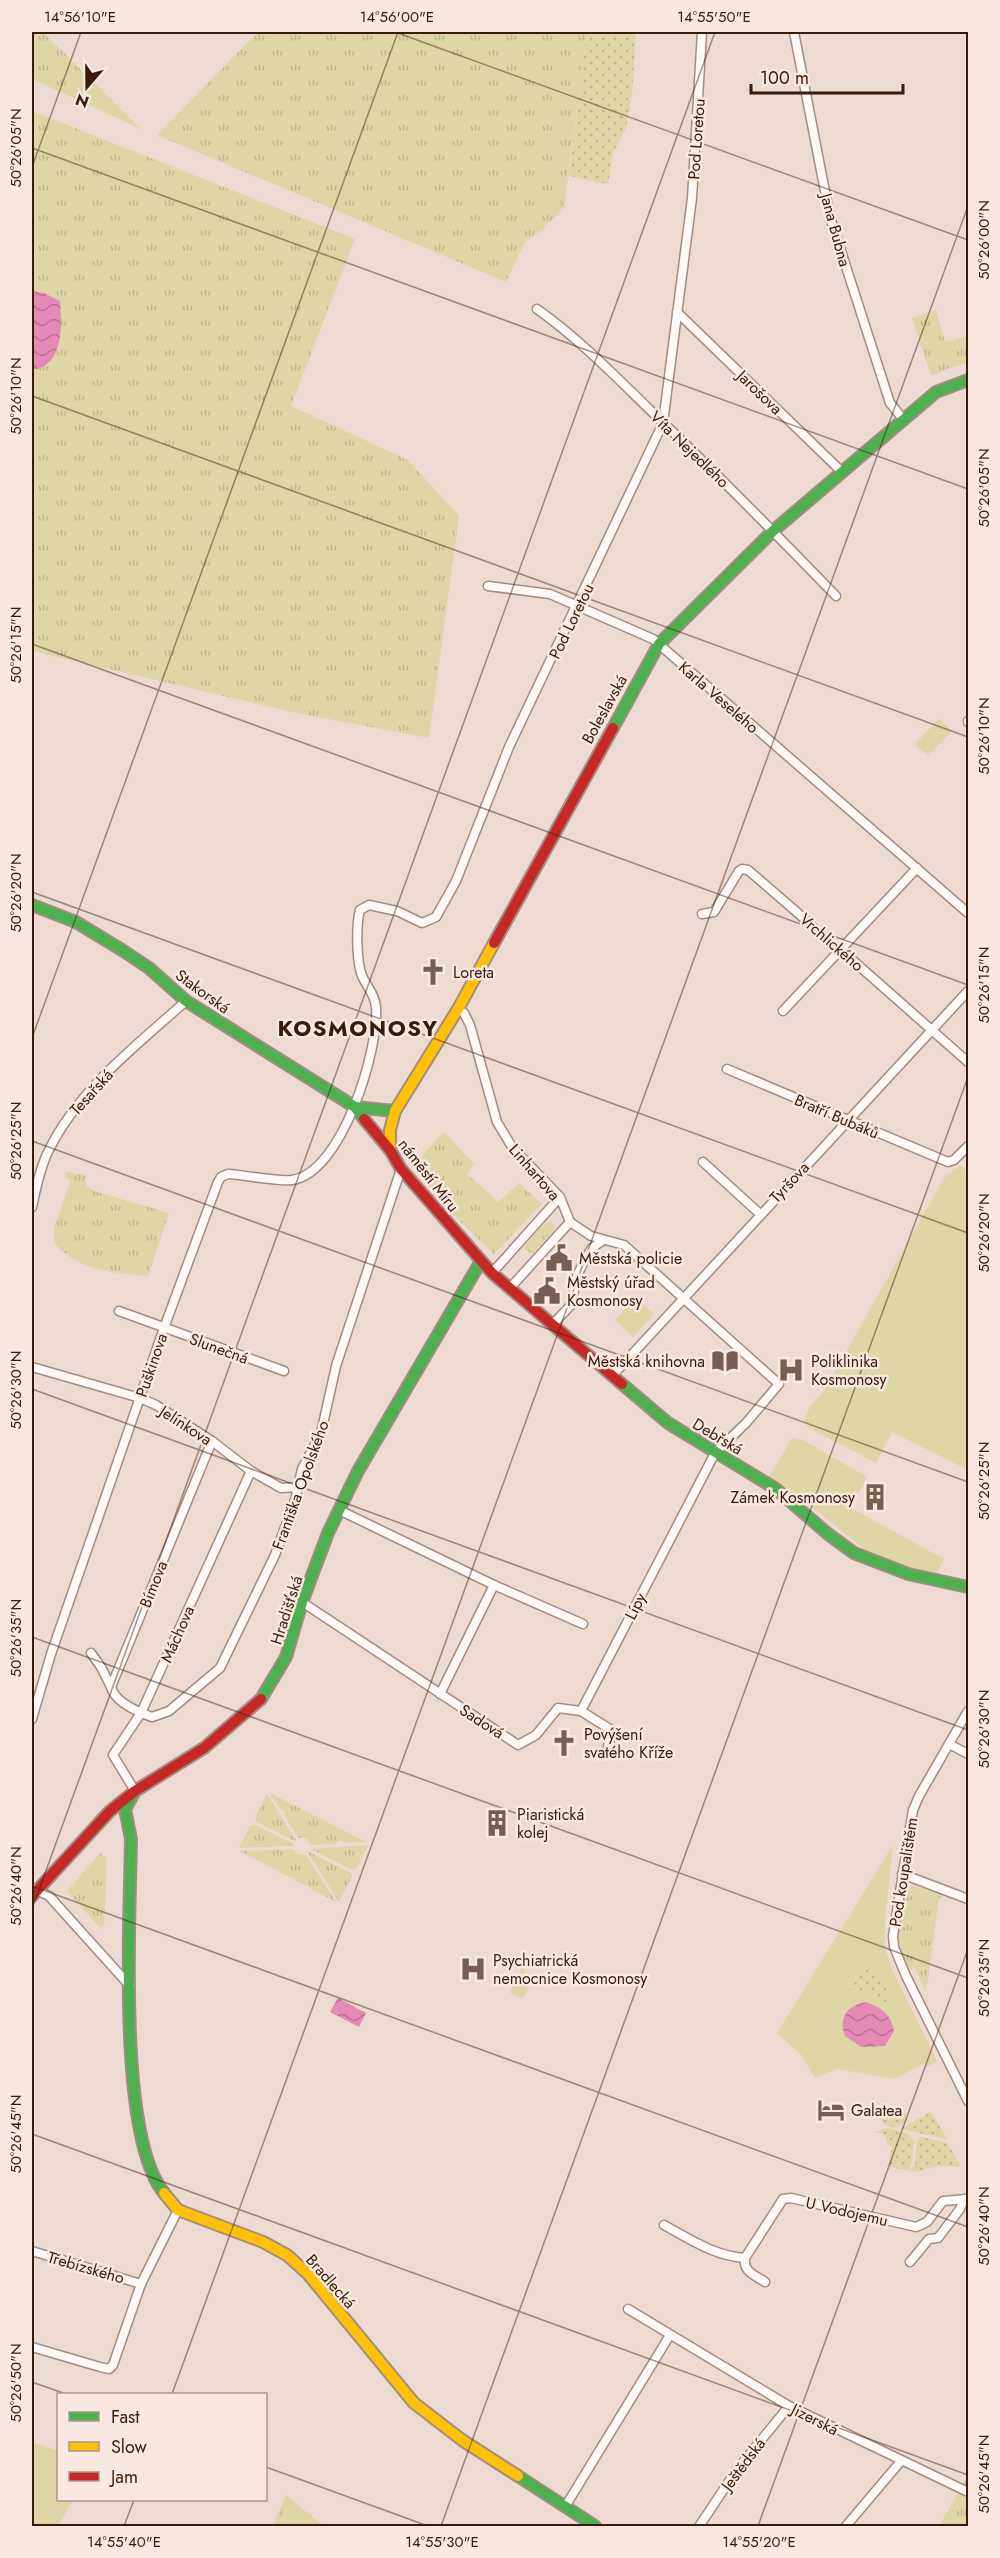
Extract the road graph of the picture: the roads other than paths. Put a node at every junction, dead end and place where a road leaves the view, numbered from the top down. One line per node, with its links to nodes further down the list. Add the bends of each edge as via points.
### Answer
1 (702, 32): 4 (street, Pod Loretou, via 692,198)
2 (794, 32): 6 (street, Jana Bubna, via 830,217 890,403)
3 (537, 309): 7 (street, Víta Nejedlého, via 568,332)
4 (677, 312): 7 (street, Pod Loretou); 8 (street, Jarošova)
5 (969, 380): 6 (street, Boleslavská, via 941,389)
6 (903, 419): 8 (street, Boleslavská)
7 (663, 423): 9 (street, Víta Nejedlého); 12 (street, Pod Loretou)
8 (842, 472): 9 (street, Boleslavská)
9 (773, 531): 11 (street, Víta Nejedlého); 13 (street, Boleslavská)
10 (488, 586): 12 (street, Karla Veselého, via 550,594)
11 (836, 597)
12 (578, 607): 13 (street, Karla Veselého); 26 (street, Pod Loretou, via 509,747 456,881 436,917 422,923 397,911 369,905 360,910 356,926 362,977 376,1005 376,1025)
13 (659, 644): 14 (street, Karla Veselého); 21 (street, Boleslavská)
14 (917, 868): 16 (street, Karla Veselého); 18 (street)
15 (32, 906): 20 (street, Stakorská, via 76,922 122,950)
16 (969, 913)
17 (702, 914): 18 (street, Vrchlického, via 714,912 739,871 745,869)
18 (841, 950): 22 (street); 23 (street, Vrchlického)
19 (969, 991): 23 (street, Tyršova)
20 (186, 1001): 26 (street, Stakorská); 34 (street, Tesařská, via 75,1107 48,1151)
21 (458, 1009): 27 (street, Boleslavská); 33 (street, Linhartova, via 470,1025 497,1122 512,1148)
22 (783, 1011)
23 (932, 1030): 24 (street, Vrchlického); 28 (street, Tyršova)
24 (969, 1062)
25 (727, 1069): 28 (street, Bratří Bubáků)
26 (355, 1107): 27 (street); 30 (street, náměstí Míru); 44 (street, Puškinova, via 320,1166 306,1175 292,1181 228,1174 221,1177)
27 (394, 1111): 30 (street, Boleslavská)
28 (848, 1120): 29 (street, Bratří Bubáků, via 948,1162); 35 (street, Tyršova)
29 (969, 1146)
30 (390, 1150): 32 (street, náměstí Míru)
31 (704, 1162): 35 (street)
32 (401, 1169): 38 (street, náměstí Míru); 52 (street, Františka Opolského, via 336,1366 321,1432)
33 (560, 1197): 36 (street, Linhartova); 39 (street)
34 (32, 1208)
35 (760, 1214): 41 (street, Tyršova)
36 (570, 1222): 37 (street); 40 (street)
37 (602, 1241): 41 (street, via 624,1245); 43 (street, via 584,1261 571,1305)
38 (481, 1261): 39 (street, Debřská); 53 (street, Hradišťská)
39 (492, 1273): 40 (street, Debřská)
40 (510, 1288): 43 (street, Debřská)
41 (684, 1298): 47 (street, Tyršova); 50 (street, Lípy, via 778,1384)
42 (120, 1311): 44 (street, Slunečná)
43 (553, 1324): 47 (street, Debřská)
44 (164, 1328): 46 (street, Slunečná); 48 (street, Puškinova)
45 (32, 1367): 48 (street, Jelínkova)
46 (284, 1371)
47 (612, 1376): 50 (street, Debřská, via 668,1423)
48 (140, 1398): 49 (street, Jelínkova); 64 (street, Puškinova)
49 (212, 1441): 51 (street, Jelínkova); 59 (street, Bímova)
50 (715, 1453): 55 (street, Debřská, via 776,1489 854,1552 898,1571); 61 (street, Lípy)
51 (251, 1471): 52 (street, Jelínkova, via 281,1488); 63 (street, Máchova)
52 (297, 1487): 63 (street, Františka Opolského, via 275,1555 220,1668 169,1711 152,1717)
53 (339, 1510): 54 (street); 56 (street, Hradišťská)
54 (494, 1585): 57 (street); 60 (street)
55 (969, 1587)
56 (303, 1602): 60 (street, Sadová); 68 (street, Hradišťská, via 286,1657 257,1704 204,1748)
57 (583, 1624)
58 (91, 1653): 59 (street)
59 (111, 1687): 63 (street, via 112,1693)
60 (440, 1694): 61 (street, Sadová, via 518,1745 536,1735 558,1708)
61 (581, 1711): 66 (street, via 613,1731)
62 (969, 1711): 65 (street, Pod koupalištěm)
63 (141, 1713): 68 (street, Máchova, via 113,1755)
64 (32, 1719)
65 (949, 1744): 67 (street); 69 (street, Pod koupalištěm, via 913,1810)
66 (608, 1746)
67 (969, 1754)
68 (135, 1791): 70 (street, Hradišťská, via 104,1816); 72 (street, Bradlecká, via 125,1809 131,1839)
69 (902, 1874): 71 (street); 73 (street, Pod koupalištěm, via 894,1947)
70 (33, 1892): 72 (street, via 49,1896)
71 (969, 1899)
72 (130, 1987): 75 (street, Bradlecká, via 130,2054 142,2140 161,2193)
73 (969, 2101)
74 (966, 2199): 78 (street, U Vodojemu, via 943,2201 927,2222 916,2227 783,2199); 79 (street, via 938,2238 929,2239)
75 (178, 2210): 81 (street); 88 (street, Bradlecká, via 287,2255 308,2274 414,2403 462,2440)
76 (664, 2225): 78 (street, via 705,2248)
77 (32, 2251): 81 (street, Třebízského)
78 (745, 2258): 80 (street, via 745,2268)
79 (910, 2262)
80 (765, 2282)
81 (141, 2283): 84 (street, via 109,2368)
82 (628, 2309): 83 (street, Jizerská)
83 (670, 2334): 85 (street, Jizerská); 88 (street)
84 (32, 2347)
85 (789, 2406): 86 (street, Jizerská); 89 (street, Ještědská, via 736,2470)
86 (901, 2461): 87 (street, Jizerská); 91 (street)
87 (966, 2491)
88 (565, 2507): 90 (street, Bradlecká)
89 (700, 2525)
90 (595, 2526)
91 (846, 2526)

